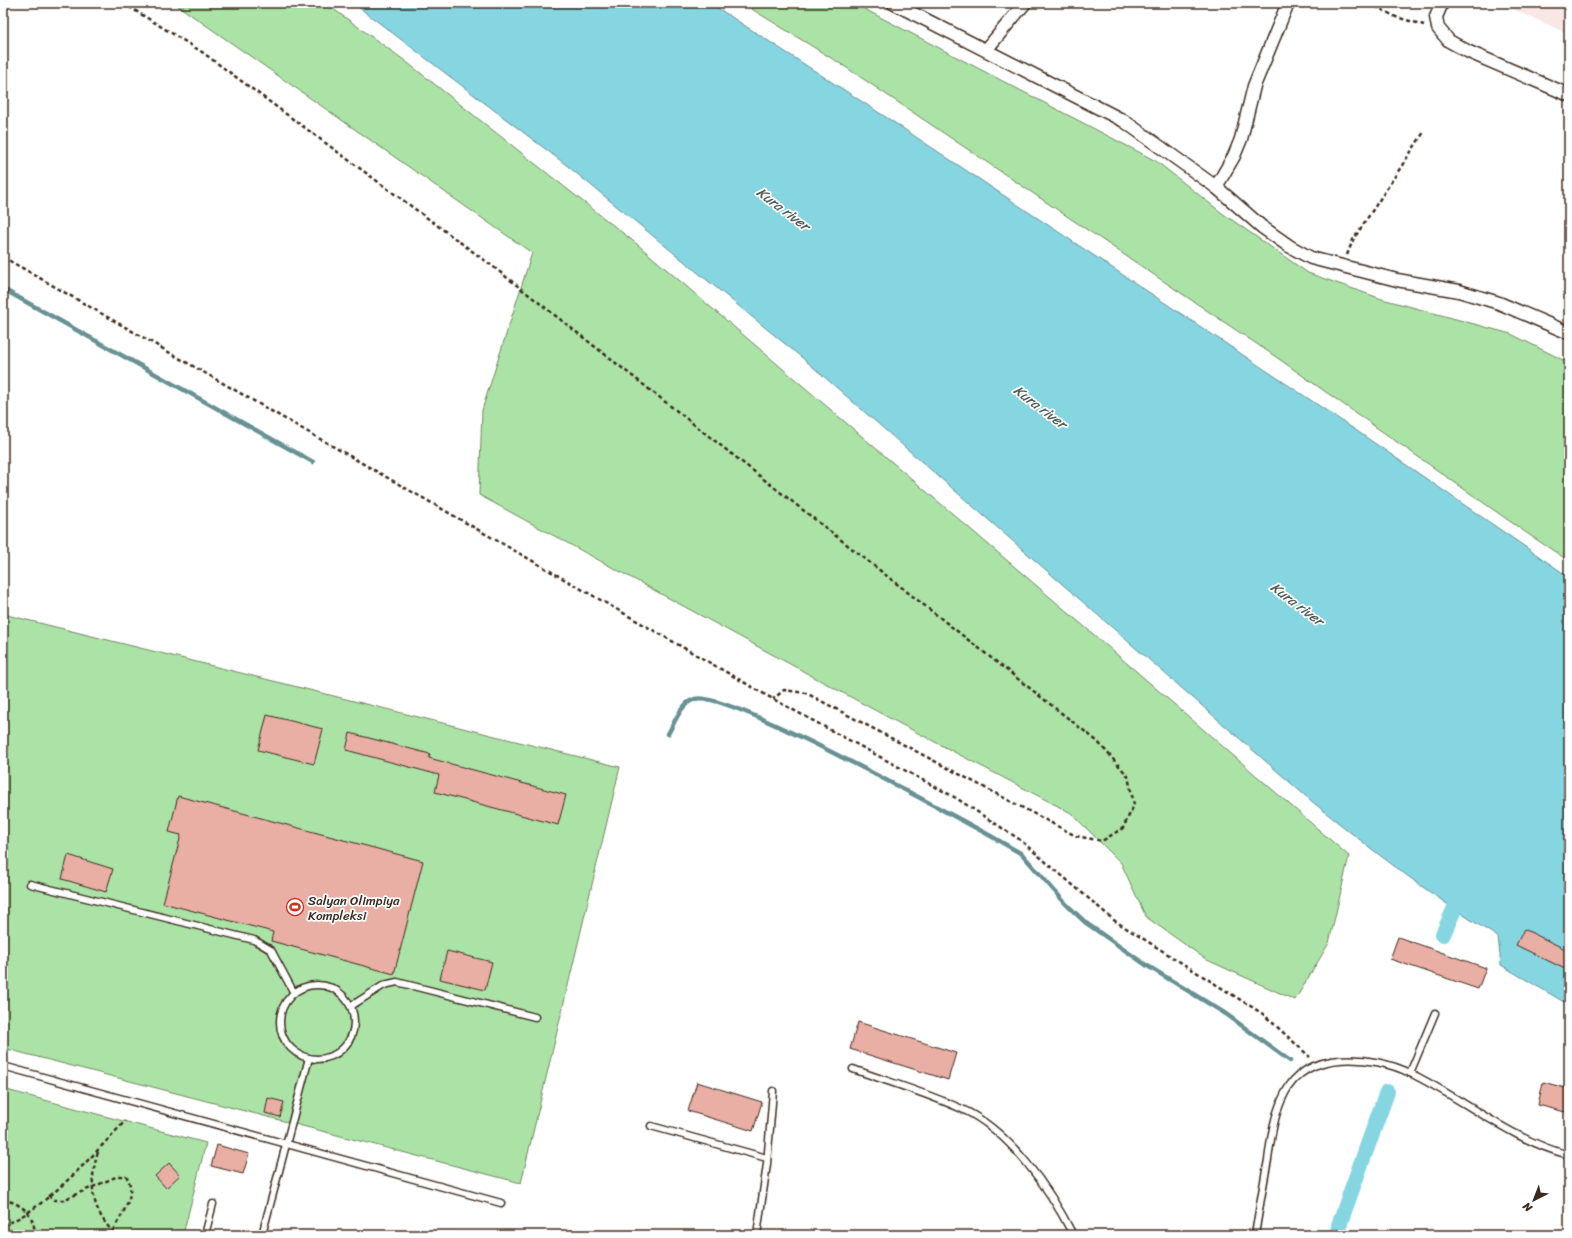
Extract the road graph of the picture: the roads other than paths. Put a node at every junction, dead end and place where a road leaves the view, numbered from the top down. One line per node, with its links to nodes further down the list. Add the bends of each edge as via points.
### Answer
1 (893, 3): 5 (street)
2 (1025, 3): 5 (street)
3 (1288, 3): 7 (street, via 1258,74 1241,139)
4 (1442, 3): 6 (street, via 1436,17 1438,28 1449,41)
5 (986, 50): 7 (street, via 1124,121)
6 (1569, 95)
7 (1216, 186): 8 (street, via 1262,227 1311,258 1397,280 1459,291 1499,303)
8 (1569, 333)
9 (30, 884): 10 (lane, via 254,940 271,950)
10 (294, 993): 11 (lane, via 315,985 326,986 345,997); 14 (lane, via 286,1002 280,1024 289,1046 298,1054)
11 (351, 1006): 13 (lane, via 384,985 397,982); 14 (lane, via 354,1030 350,1041 332,1056 321,1059)
12 (1435, 1013): 17 (lane)
13 (535, 1017)
14 (309, 1058): 20 (lane)
15 (3, 1066): 20 (lane)
16 (853, 1069): 28 (lane, via 963,1109 987,1124 1013,1147 1061,1211)
17 (1410, 1073): 21 (lane, via 1529,1141); 29 (lane, via 1384,1064 1344,1059 1317,1064 1299,1076 1286,1091 1277,1111)
18 (773, 1090): 22 (lane)
19 (652, 1126): 22 (lane)
20 (286, 1143): 23 (lane); 26 (lane)
21 (1569, 1155)
22 (767, 1158): 27 (lane)
23 (501, 1203)
24 (213, 1204): 25 (lane)
25 (205, 1235)
26 (262, 1235)
27 (757, 1235)
28 (1073, 1235)
29 (1255, 1235)

